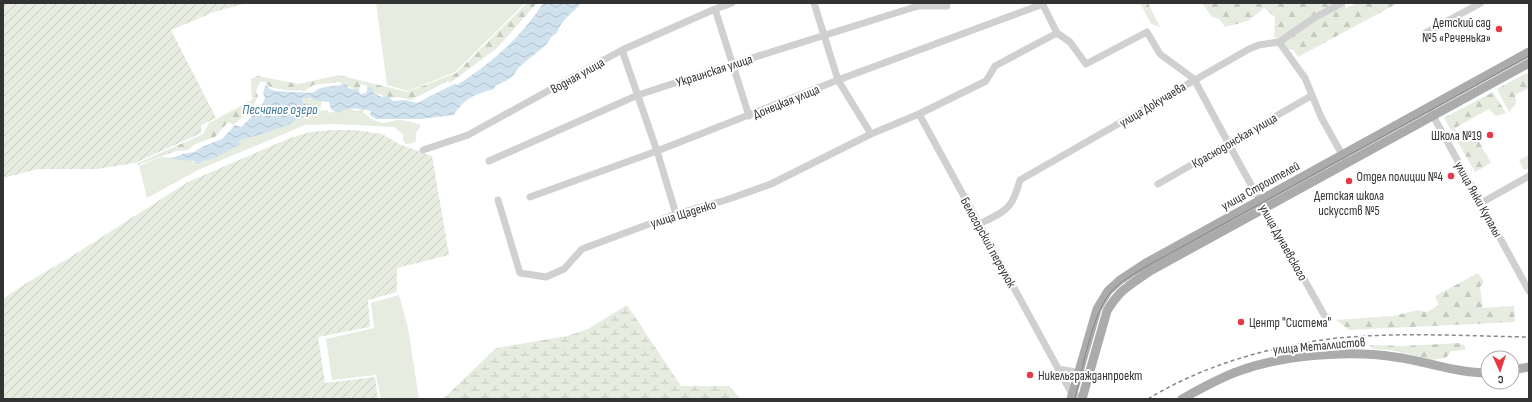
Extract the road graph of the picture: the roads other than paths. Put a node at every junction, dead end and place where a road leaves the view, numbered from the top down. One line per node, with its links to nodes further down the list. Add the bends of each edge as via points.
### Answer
1 (732, 3): 7 (street, Водная улица)
2 (814, 3): 10 (street)
3 (1042, 3): 9 (street); 17 (street, Донецкая улица)
4 (1342, 3): 11 (street, улица Докучаева)
5 (1481, 3): 8 (street)
6 (947, 6): 10 (street, Украинская улица, via 918,6)
7 (715, 9): 12 (street, Водная улица); 15 (street)
8 (1425, 32)
9 (1057, 33): 16 (street, via 1070,42 1086,64 1147,32 1160,54); 22 (street, улица Щаденко, via 995,66 986,81)
10 (824, 35): 15 (street, Украинская улица); 17 (street)
11 (1279, 42): 16 (street, улица Докучаева, via 1259,45); 19 (street, via 1304,78)
12 (622, 50): 18 (street); 26 (street, Водная улица, via 468,135)
13 (1529, 52): 20 (main road, улица Строителей)
14 (1529, 62): 20 (main road, улица Строителей)
15 (733, 64): 18 (street, Украинская улица); 23 (street)
16 (1194, 79): 25 (street, улица Дунаевского); 37 (street, улица Докучаева, via 1124,122 1020,180 1009,208)
17 (838, 80): 23 (street, Донецкая улица); 24 (street)
18 (638, 95): 27 (street); 29 (street, Украинская улица)
19 (1311, 96): 25 (street, Краснодонская улица); 28 (street)
20 (1450, 100): 21 (main road, улица Строителей)
21 (1431, 111): 28 (main road, улица Строителей); 34 (street, улица Янки Купалы)
22 (919, 114): 24 (street, улица Щаденко); 37 (street, Белогорский переулок)
23 (749, 116): 27 (street, Донецкая улица)
24 (871, 134): 36 (street, улица Щаденко, via 771,184)
25 (1228, 142): 31 (street, Краснодонская улица); 35 (street, улица Дунаевского)
26 (423, 150)
27 (657, 151): 32 (street, Донецкая улица); 36 (street)
28 (1345, 159): 35 (main road, улица Строителей)
29 (489, 160)
30 (1529, 176): 34 (street)
31 (1158, 184)
32 (530, 197)
33 (498, 200): 36 (street, улица Щаденко, via 520,273 546,277 564,269 582,249)
34 (1481, 203): 39 (street, улица Янки Купалы)
35 (1262, 204): 38 (main road, улица Строителей); 40 (street, улица Дунаевского)
36 (676, 214)
37 (979, 224): 43 (street, Белогорский переулок)
38 (1148, 267): 41 (main road, улица Строителей, via 1114,299 1107,311); 42 (main road, улица Строителей, via 1120,280 1108,291 1097,309)
39 (1529, 291)
40 (1327, 320)
41 (1091, 361): 42 (street); 45 (main road, улица Строителей)
42 (1081, 363): 43 (street); 45 (street); 46 (main road, улица Строителей)
43 (1058, 369): 46 (street, Белогорский переулок)
44 (1480, 372): 48 (main road, улица Металлистов, via 1372,354 1317,356 1264,363 1239,371)
45 (1088, 374): 47 (main road, улица Строителей)
46 (1072, 396): 47 (street)
47 (1082, 398)
48 (1182, 399)

